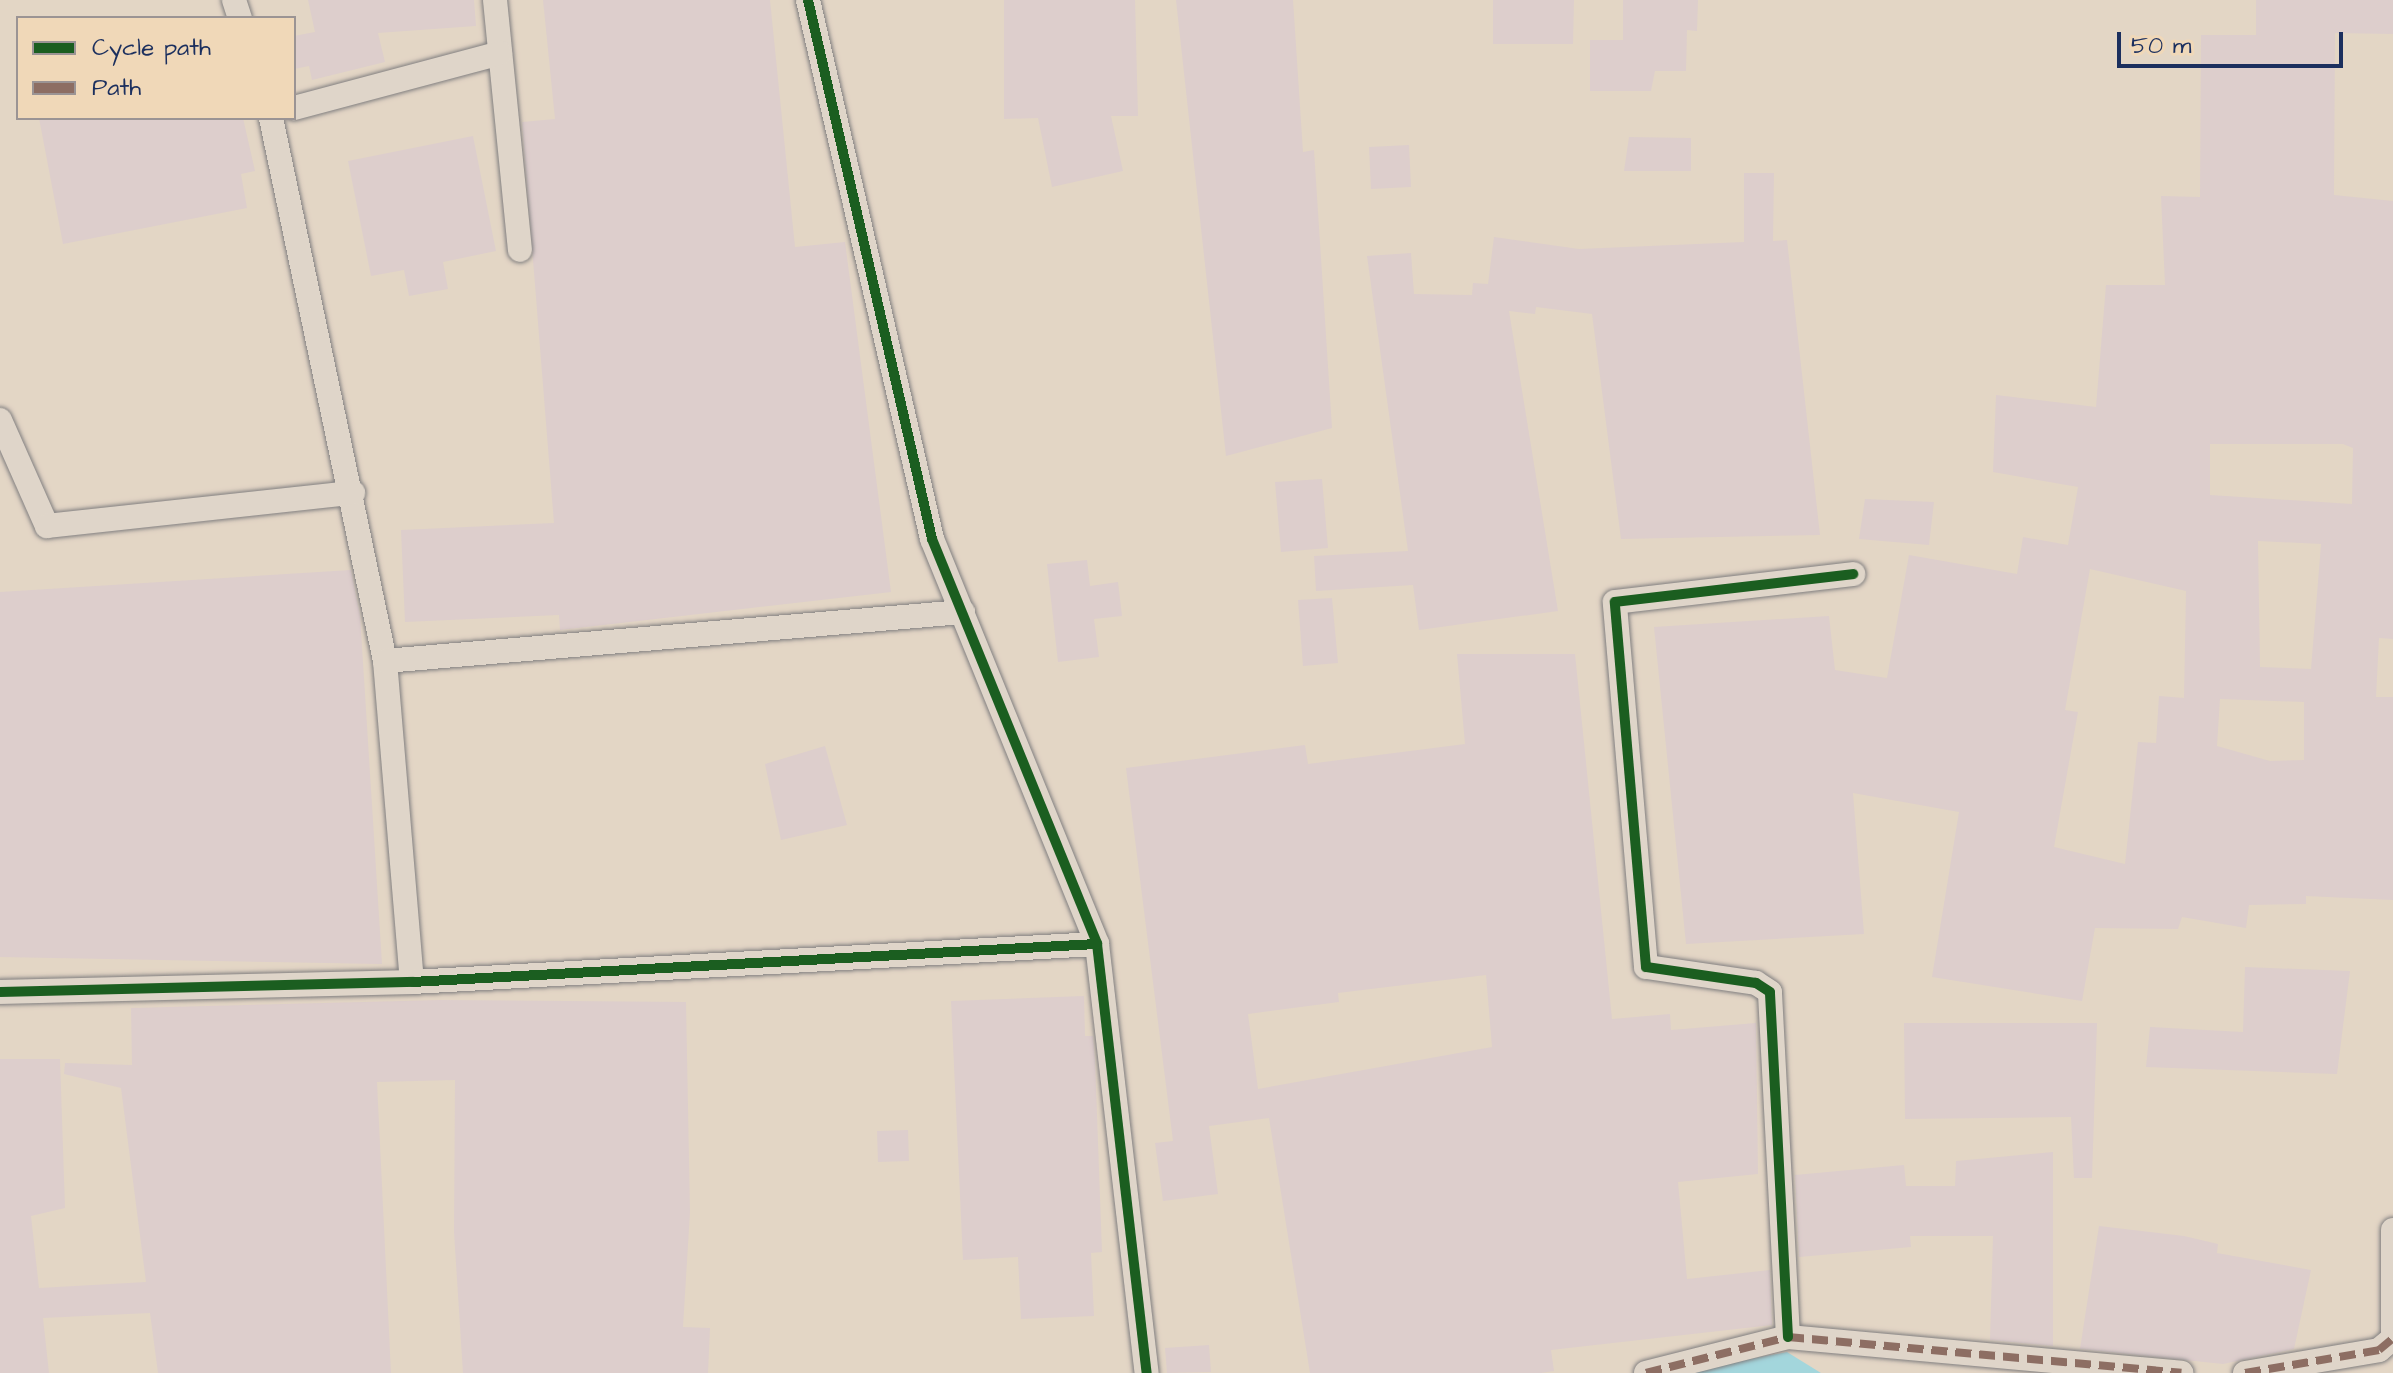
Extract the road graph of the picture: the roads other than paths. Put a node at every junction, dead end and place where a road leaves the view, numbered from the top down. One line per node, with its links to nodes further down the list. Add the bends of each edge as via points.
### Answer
1 (495, 0): 3 (street)
2 (808, 0): 10 (street, via 932,539)
3 (500, 53): 4 (street); 6 (street)
4 (296, 107)
5 (271, 120): 8 (street)
6 (520, 250)
7 (0, 420): 8 (street, via 47,526)
8 (353, 493): 11 (street)
9 (1853, 574): 16 (street, via 1615,602 1646,967 1756,983 1770,992)
10 (963, 612): 11 (street); 12 (street)
11 (385, 661): 13 (street)
12 (1097, 944): 13 (street); 18 (street)
13 (412, 982): 14 (street)
14 (0, 992)
15 (2393, 1230): 17 (street)
16 (1788, 1337): 19 (street); 20 (street)
17 (2392, 1340): 21 (street, via 2379,1350)
18 (1147, 1373)
19 (1646, 1373)
20 (2181, 1373)
21 (2245, 1373)

